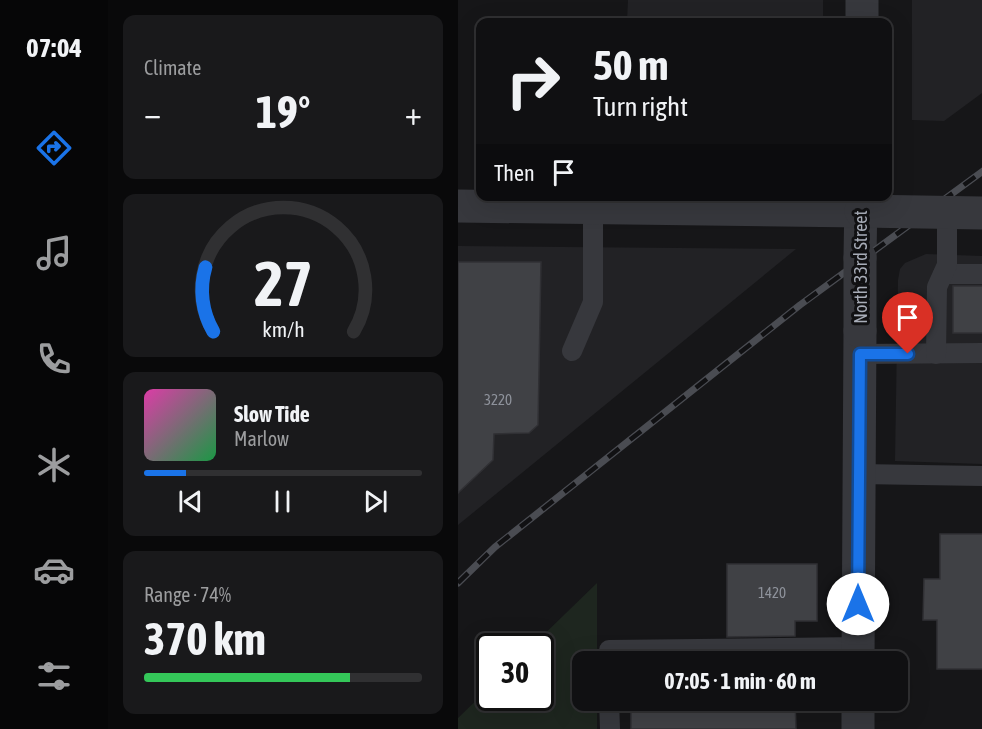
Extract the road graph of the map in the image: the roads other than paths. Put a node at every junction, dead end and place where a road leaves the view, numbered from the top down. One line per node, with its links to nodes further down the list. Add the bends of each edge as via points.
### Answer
1 (862, 0): 2 (street)
2 (862, 18)
3 (861, 204): 5 (street); 6 (street, bridge); 10 (street, North 33rd Street, bridge)
4 (458, 206): 5 (street)
5 (593, 207): 11 (lane, via 593,302)
6 (947, 213): 7 (street, bridge); 8 (lane, via 947,265)
7 (983, 213)
8 (943, 274): 9 (lane); 13 (lane, via 937,287)
9 (983, 274)
10 (860, 343): 13 (lane); 14 (street, North 33rd Street)
11 (572, 351)
12 (983, 353): 13 (lane)
13 (936, 354)
14 (859, 474): 15 (lane); 18 (street, North 33rd Street)
15 (983, 476)
16 (609, 651): 17 (lane)
17 (671, 651)
18 (858, 651)
19 (609, 711): 21 (lane)
20 (858, 711): 22 (street)
21 (610, 729)
22 (858, 729)

